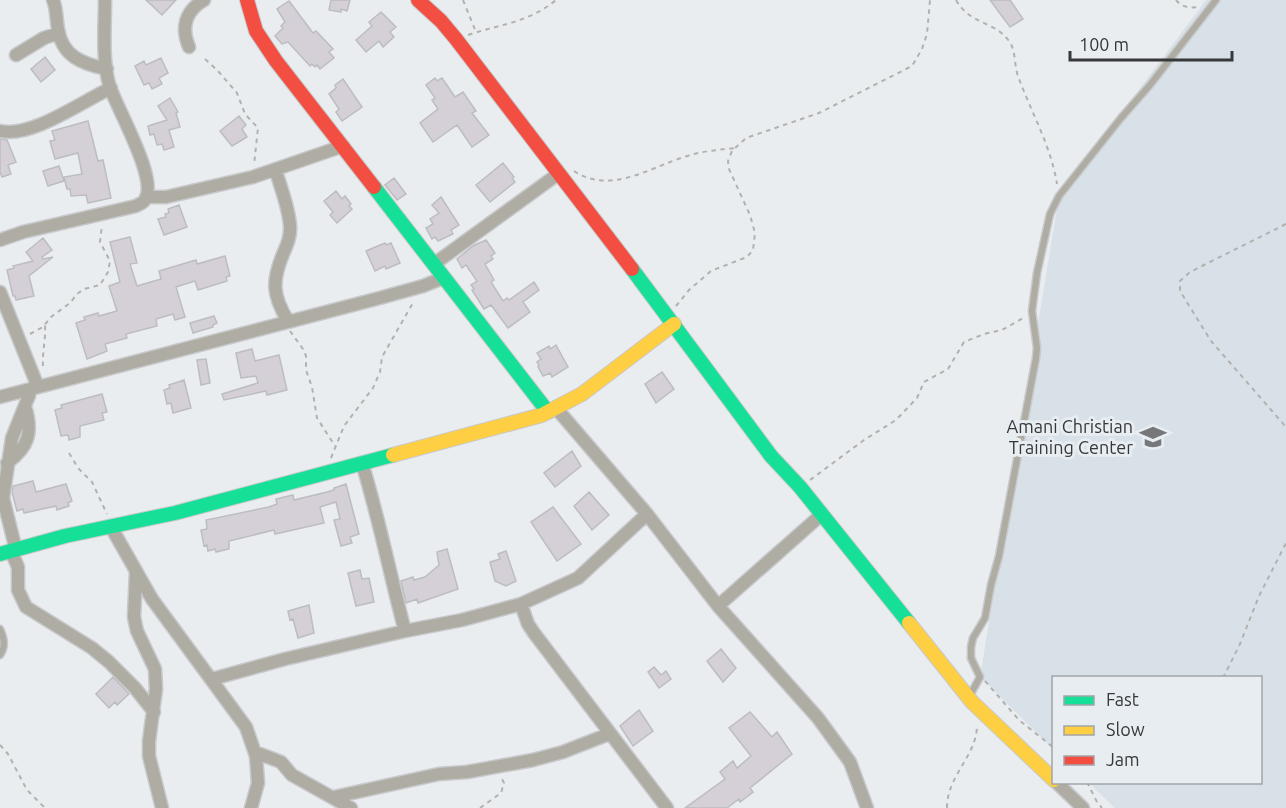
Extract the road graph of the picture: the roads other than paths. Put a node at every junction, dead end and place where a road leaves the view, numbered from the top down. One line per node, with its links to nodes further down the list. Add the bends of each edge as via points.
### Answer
1 (53, 0): 7 (street)
2 (105, 0): 10 (street)
3 (204, 0): 8 (street, via 186,21 184,33)
4 (247, 0): 13 (street, via 256,31)
5 (418, 0): 15 (street, via 456,39)
6 (1216, 0): 38 (lane, via 1059,196 1050,214 1037,273 1032,311 1037,348 1016,471 985,618 971,647 971,658 980,677)
7 (59, 33): 9 (street); 10 (street, via 72,57)
8 (189, 47)
9 (16, 55)
10 (107, 69): 11 (street)
11 (111, 88): 12 (street, via 29,129); 16 (street, via 143,163 148,182)
12 (0, 131)
13 (343, 146): 14 (street); 18 (street)
14 (276, 171): 16 (street, via 166,197); 21 (street, via 290,226 274,277)
15 (558, 173): 18 (street); 22 (street)
16 (146, 197): 17 (street, via 136,206)
17 (0, 240)
18 (434, 264): 19 (street)
19 (443, 278): 21 (street); 25 (street)
20 (0, 292): 23 (street)
21 (286, 321): 23 (street)
22 (671, 321): 25 (street, via 582,394); 28 (street, via 771,456)
23 (36, 386): 24 (street); 30 (street, via 16,424 7,463 3,498)
24 (0, 397)
25 (552, 410): 26 (street); 27 (street)
26 (362, 463): 29 (street); 35 (street)
27 (647, 514): 32 (street, via 578,578); 33 (street)
28 (821, 515): 33 (street); 38 (street)
29 (113, 527): 30 (street); 31 (street)
30 (9, 552): 39 (street, via 18,567 18,590 26,607 92,648 135,688)
31 (136, 572): 37 (street); 39 (street, via 134,617 155,669)
32 (521, 604): 35 (street); 40 (street, via 534,633)
33 (718, 606): 49 (street, via 818,718 850,762)
34 (0, 629): 36 (lane, via 4,638)
35 (405, 631): 37 (street)
36 (0, 655)
37 (212, 679): 41 (street, via 246,727)
38 (973, 702): 42 (street)
39 (154, 712): 45 (street, via 149,756)
40 (609, 734): 44 (street, via 563,752); 48 (street)
41 (255, 752): 44 (street, via 281,762 292,775); 46 (street, via 258,783)
42 (1052, 778)
43 (1058, 784): 50 (street)
44 (334, 797): 47 (street)
45 (162, 808)
46 (250, 808)
47 (351, 808)
48 (667, 808)
49 (867, 808)
50 (1083, 808)

